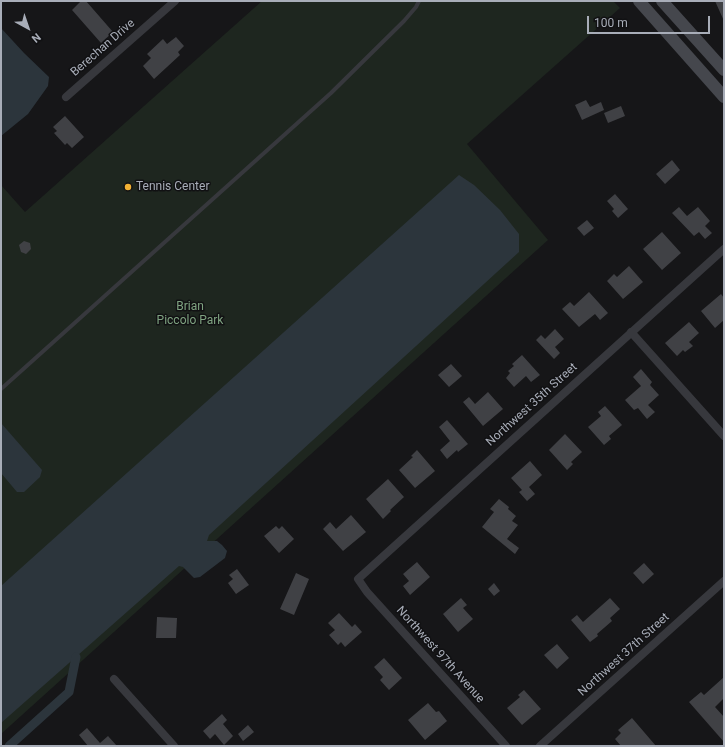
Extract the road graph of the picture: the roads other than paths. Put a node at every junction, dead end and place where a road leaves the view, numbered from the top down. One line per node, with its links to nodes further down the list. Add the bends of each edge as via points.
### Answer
1 (174, 1): 6 (street, Berechan Drive)
2 (419, 1): 10 (lane, via 404,21 331,93)
3 (639, 1): 7 (main road)
4 (662, 1): 5 (main road)
5 (724, 70)
6 (66, 97)
7 (724, 97)
8 (724, 249): 9 (street, Northwest 35th Street)
9 (631, 332): 11 (street); 12 (street, Northwest 35th Street)
10 (2, 388)
11 (724, 436)
12 (358, 579): 16 (street, Northwest 97th Avenue)
13 (724, 581): 17 (street, Northwest 37th Street)
14 (114, 679): 15 (street)
15 (174, 746)
16 (506, 746)
17 (540, 746)

